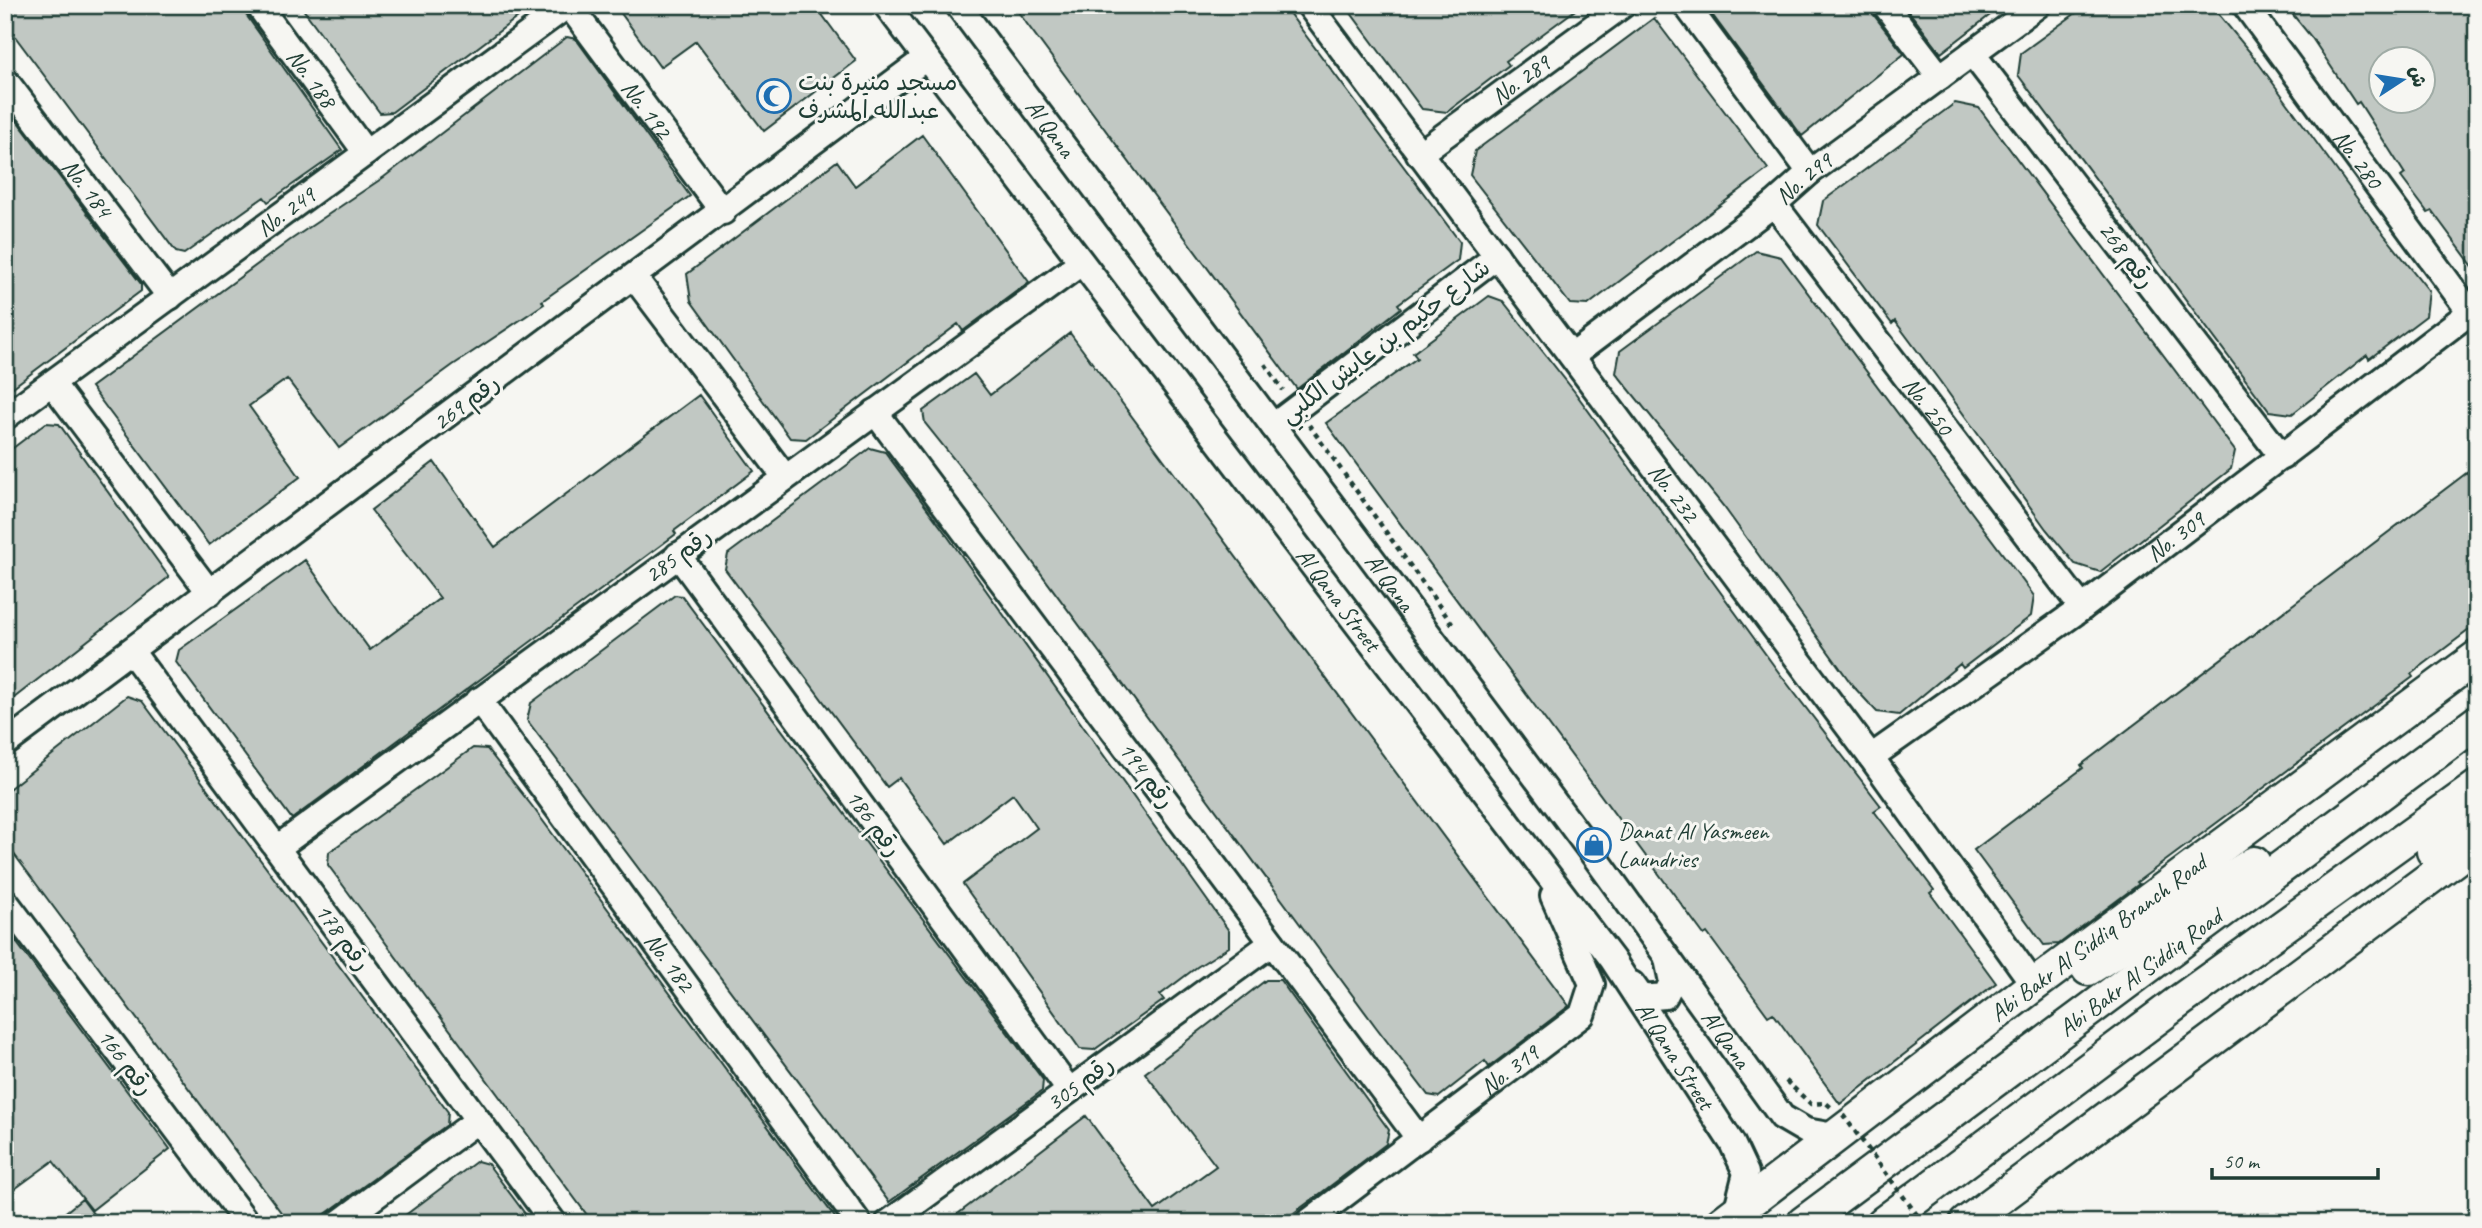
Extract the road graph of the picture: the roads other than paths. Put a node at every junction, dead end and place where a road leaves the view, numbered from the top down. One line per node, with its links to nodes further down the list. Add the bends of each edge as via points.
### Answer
1 (258, 5): 15 (street, No. 188)
2 (569, 5): 15 (street, No. 249); 19 (street, No. 192)
3 (886, 5): 12 (street, Al Qana Street)
4 (958, 5): 29 (street, Al Qana)
5 (1309, 5): 16 (street, No. 232)
6 (1623, 5): 16 (street, No. 289)
7 (1686, 5): 17 (street)
8 (1885, 5): 13 (street)
9 (2038, 5): 11 (street, No. 299)
10 (2245, 5): 24 (street, No. 280)
11 (1972, 53): 13 (street, No. 299); 30 (street, رقم 268)
12 (926, 58): 19 (street, رقم 269); 21 (street, Al Qana Street)
13 (1940, 76): 17 (street, No. 299)
14 (5, 80): 23 (street, No. 184)
15 (366, 153): 23 (street, No. 249)
16 (1419, 154): 20 (street, No. 232)
17 (1810, 172): 18 (street, No. 299)
18 (1774, 204): 25 (street, No. 299); 34 (street, No. 250)
19 (723, 212): 22 (street, رقم 269)
20 (1497, 256): 25 (street, No. 232); 29 (street, شارع حكيم بن عايش الكلبي)
21 (1081, 263): 27 (street, رقم 285); 46 (street, Al Qana Street)
22 (634, 278): 31 (street); 33 (street, رقم 269)
23 (170, 297): 26 (street, No. 249)
24 (2473, 310): 30 (street, No. 309)
25 (1572, 356): 40 (street, No. 232)
26 (52, 383): 28 (street, No. 249); 33 (street)
27 (875, 412): 31 (street, رقم 285); 48 (street, رقم 194)
28 (5, 417)
29 (1273, 426): 45 (street, Al Qana)
30 (2282, 457): 34 (street, No. 309)
31 (785, 478): 32 (street, رقم 285)
32 (678, 555): 37 (street, رقم 285); 51 (street, رقم 186)
33 (210, 593): 35 (street, رقم 269)
34 (2082, 608): 40 (street, No. 309)
35 (131, 651): 39 (street, رقم 269); 44 (street, رقم 178)
36 (2477, 657): 50 (main road, Abi Bakr Al Siddiq Branch Road)
37 (479, 700): 44 (street, رقم 285); 61 (street, No. 182)
38 (2475, 723): 52 (main road); 64 (main road, Abi Bakr Al Siddiq Road)
39 (5, 744)
40 (1871, 757): 50 (street, No. 232)
41 (2477, 787): 65 (main road, Abi Bakr Al Siddiq Road)
42 (2477, 815): 53 (main road)
43 (2477, 843): 53 (main road)
44 (277, 848): 54 (street, رقم 178)
45 (1593, 854): 49 (street, via 1668,961 1672,982 1665,996 1642,998); 55 (street, Al Qana, via 1782,1117 1807,1132)
46 (1541, 866): 49 (street, Al Qana Street); 56 (street, No. 319, via 1592,984 1582,1015)
47 (5, 901): 58 (street, رقم 166)
48 (1272, 943): 51 (street, رقم 305); 56 (street, رقم 194)
49 (1612, 959): 57 (street, Al Qana Street, via 1732,1143 1746,1173)
50 (2034, 985): 52 (main road, Abi Bakr Al Siddiq Branch Road)
51 (1069, 1090): 62 (street, رقم 305)
52 (1898, 1090): 55 (main road, Abi Bakr Al Siddiq Branch Road)
53 (2109, 1115): 66 (main road)
54 (478, 1120): 59 (street); 60 (street, رقم 178)
55 (1838, 1126): 57 (main road, Abi Bakr Al Siddiq Branch Road)
56 (1419, 1139): 63 (street, No. 319)
57 (1729, 1218)
58 (247, 1223)
59 (339, 1223)
60 (554, 1223)
61 (859, 1223)
62 (888, 1223)
63 (1307, 1223)
64 (1802, 1223)
65 (1883, 1223)
66 (1966, 1223)

